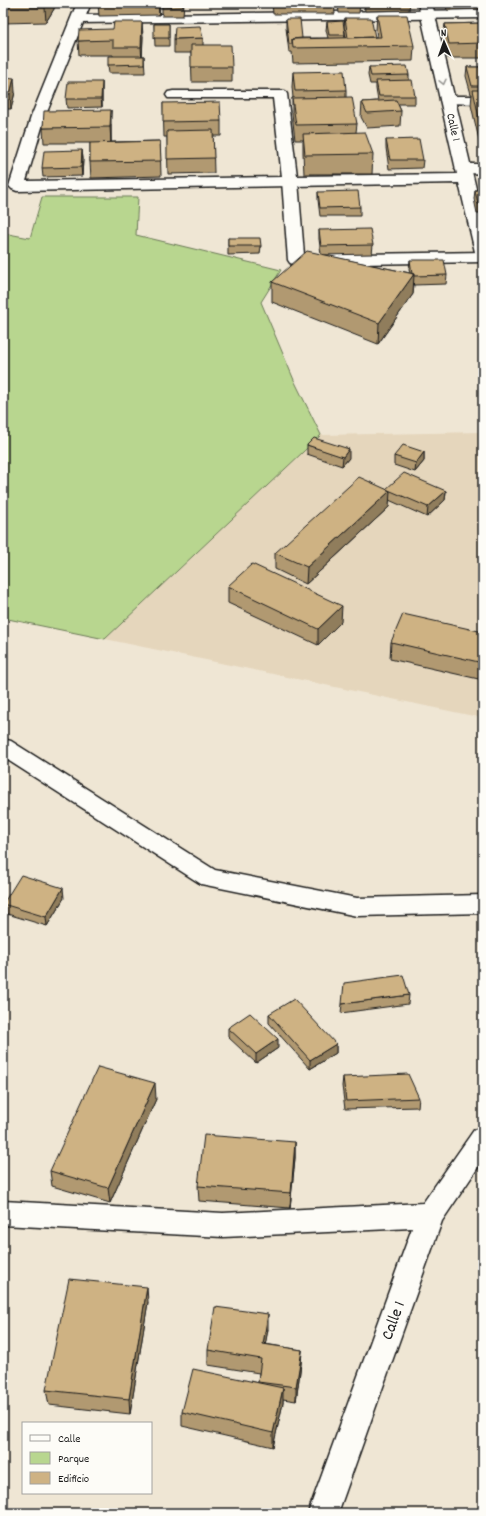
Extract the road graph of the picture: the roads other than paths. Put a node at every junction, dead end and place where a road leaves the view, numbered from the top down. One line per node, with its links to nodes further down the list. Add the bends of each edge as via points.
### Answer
1 (84, 3): 4 (street)
2 (426, 9): 3 (street); 4 (street); 6 (street, Calle 1, one-way to 6)
3 (483, 14)
4 (78, 19): 10 (street, via 38,117 17,186)
5 (173, 95): 10 (street, via 280,94)
6 (447, 100): 7 (street); 9 (street, Calle 1)
7 (483, 100)
8 (483, 169): 9 (street)
9 (464, 173): 10 (street); 11 (street, Calle 1)
10 (290, 181): 12 (street, via 296,260)
11 (483, 251)
12 (483, 257)
13 (3, 747): 14 (street, via 209,878 357,907)
14 (483, 904)
15 (483, 1138): 17 (street, Calle 1)
16 (3, 1212): 17 (street, via 223,1225)
17 (430, 1215): 18 (street, Calle 1)
18 (323, 1513)

